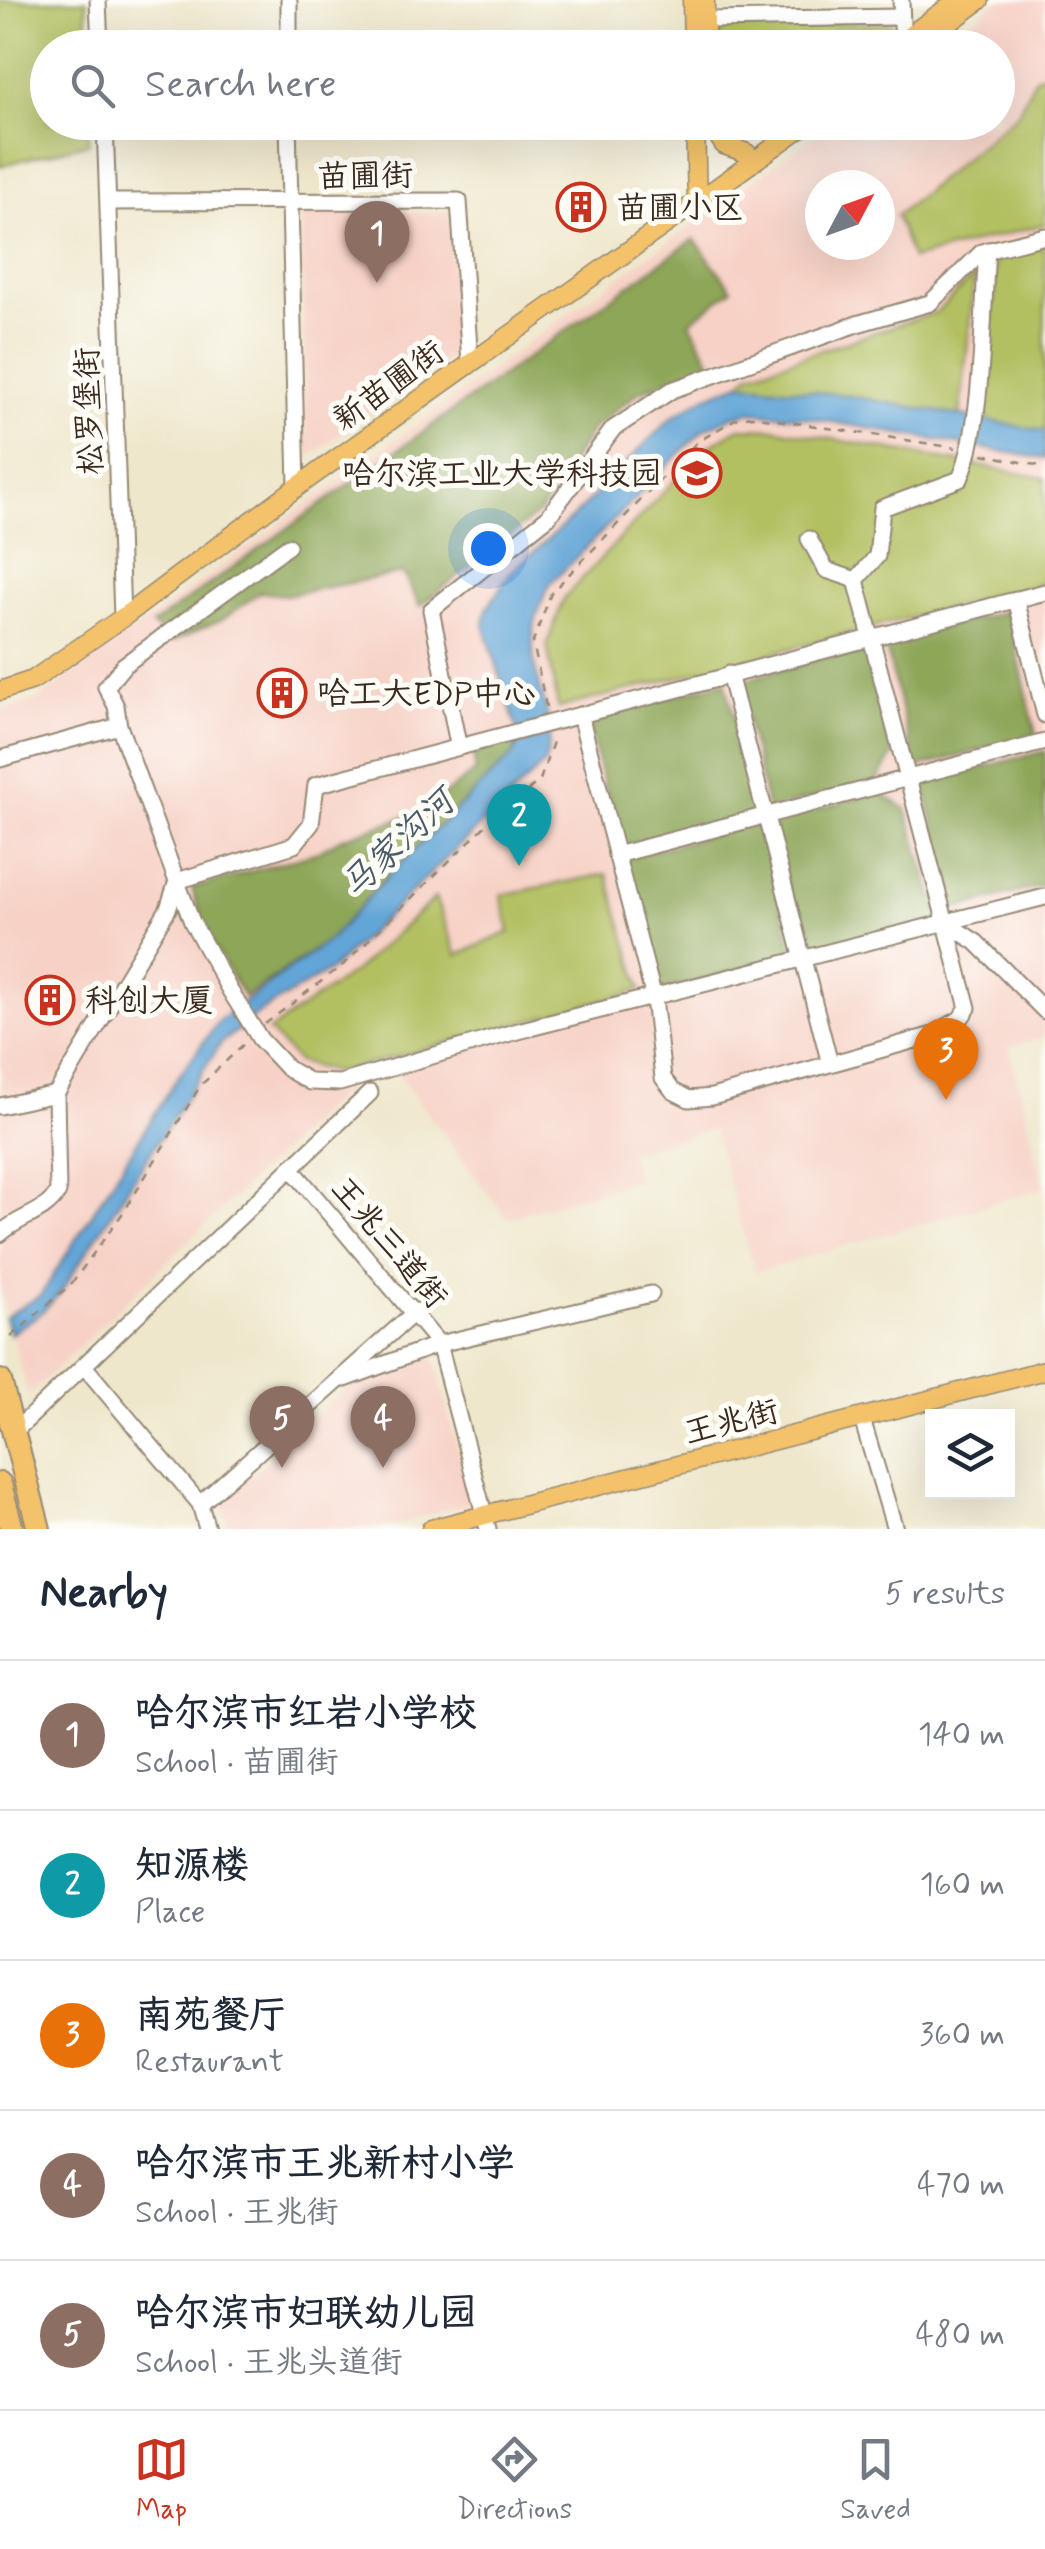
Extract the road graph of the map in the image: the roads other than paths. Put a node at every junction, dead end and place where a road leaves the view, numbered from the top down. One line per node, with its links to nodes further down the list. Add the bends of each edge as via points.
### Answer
1 (98, 0): 10 (street)
2 (289, 0): 11 (street)
3 (692, 0): 12 (main road)
4 (705, 0): 9 (main road)
5 (901, 0): 8 (street)
6 (958, 0): 15 (main road)
7 (980, 0): 16 (main road)
8 (902, 17): 9 (street); 14 (street)
9 (705, 20): 13 (main road)
10 (99, 30)
11 (289, 30)
12 (693, 30)
13 (705, 30)
14 (902, 30)
15 (922, 30)
16 (930, 30)
17 (105, 140): 25 (street, 松罗堡街)
18 (288, 140): 26 (street)
19 (695, 140): 24 (main road)
20 (721, 140): 23 (main road)
21 (765, 140): 23 (main road, 新苗圃街)
22 (782, 140): 24 (main road, 新苗圃街)
23 (747, 153): 24 (main road, 新苗圃街)
24 (697, 197): 29 (main road, 新苗圃街)
25 (109, 202): 26 (street, 苗圃街); 36 (street, 松罗堡街)
26 (288, 203): 29 (street, 苗圃街, via 459,201); 30 (street)
27 (1045, 236): 28 (street)
28 (988, 250): 33 (street, via 974,412 960,479 882,508 877,556); 45 (street, via 930,304 672,390 613,429 548,517 431,610)
29 (470, 359): 30 (main road, 新苗圃街)
30 (297, 483): 36 (main road, 新苗圃街)
31 (810, 539): 33 (street, via 826,570)
32 (288, 546): 43 (street, via 124,664 106,687)
33 (856, 580): 37 (street)
34 (1045, 592): 35 (street)
35 (1016, 599): 37 (street); 42 (street)
36 (122, 612): 39 (main road, 新苗圃街, via 33,670); 40 (main road, 新苗圃街, via 33,680)
37 (871, 634): 38 (street); 47 (street)
38 (729, 674): 41 (street); 48 (street)
39 (0, 680)
40 (0, 691)
41 (580, 715): 45 (street); 49 (street)
42 (1045, 716)
43 (119, 726): 46 (street); 50 (street)
44 (1045, 742): 47 (street)
45 (458, 744): 50 (street, via 316,785 311,824 294,845)
46 (0, 759)
47 (909, 778): 48 (street); 52 (street)
48 (764, 816): 49 (street); 53 (street)
49 (616, 855): 54 (street)
50 (177, 881): 54 (street, via 192,922 258,1034 310,1082 340,1084); 58 (street, via 168,909)
51 (1045, 897): 52 (street)
52 (946, 924): 53 (street); 55 (street, via 976,942); 56 (street, via 968,1008 960,1019 933,1034)
53 (802, 960): 54 (street); 56 (street)
54 (654, 998): 56 (street, via 662,1078 689,1098 712,1097)
55 (1045, 1011)
56 (829, 1060)
57 (370, 1093): 60 (street)
58 (56, 1094): 59 (street); 61 (street, via 58,1192 50,1206)
59 (0, 1106)
60 (291, 1168): 63 (street, 王兆三道街); 65 (street)
61 (0, 1234)
62 (651, 1294): 64 (street)
63 (416, 1311): 64 (street, 王兆三道街); 67 (street)
64 (440, 1344): 67 (street); 73 (street, 王兆三道街)
65 (84, 1366): 70 (street); 72 (street)
66 (1045, 1370): 69 (main road, 王兆街)
67 (345, 1378): 72 (street)
68 (0, 1381): 70 (highway)
69 (862, 1418): 73 (main road, 王兆街); 78 (street)
70 (14, 1432): 75 (highway)
71 (0, 1484): 74 (highway)
72 (200, 1504): 76 (street)
73 (486, 1522): 77 (main road, 王兆街)
74 (12, 1529)
75 (39, 1529)
76 (207, 1529)
77 (431, 1529)
78 (895, 1529)

